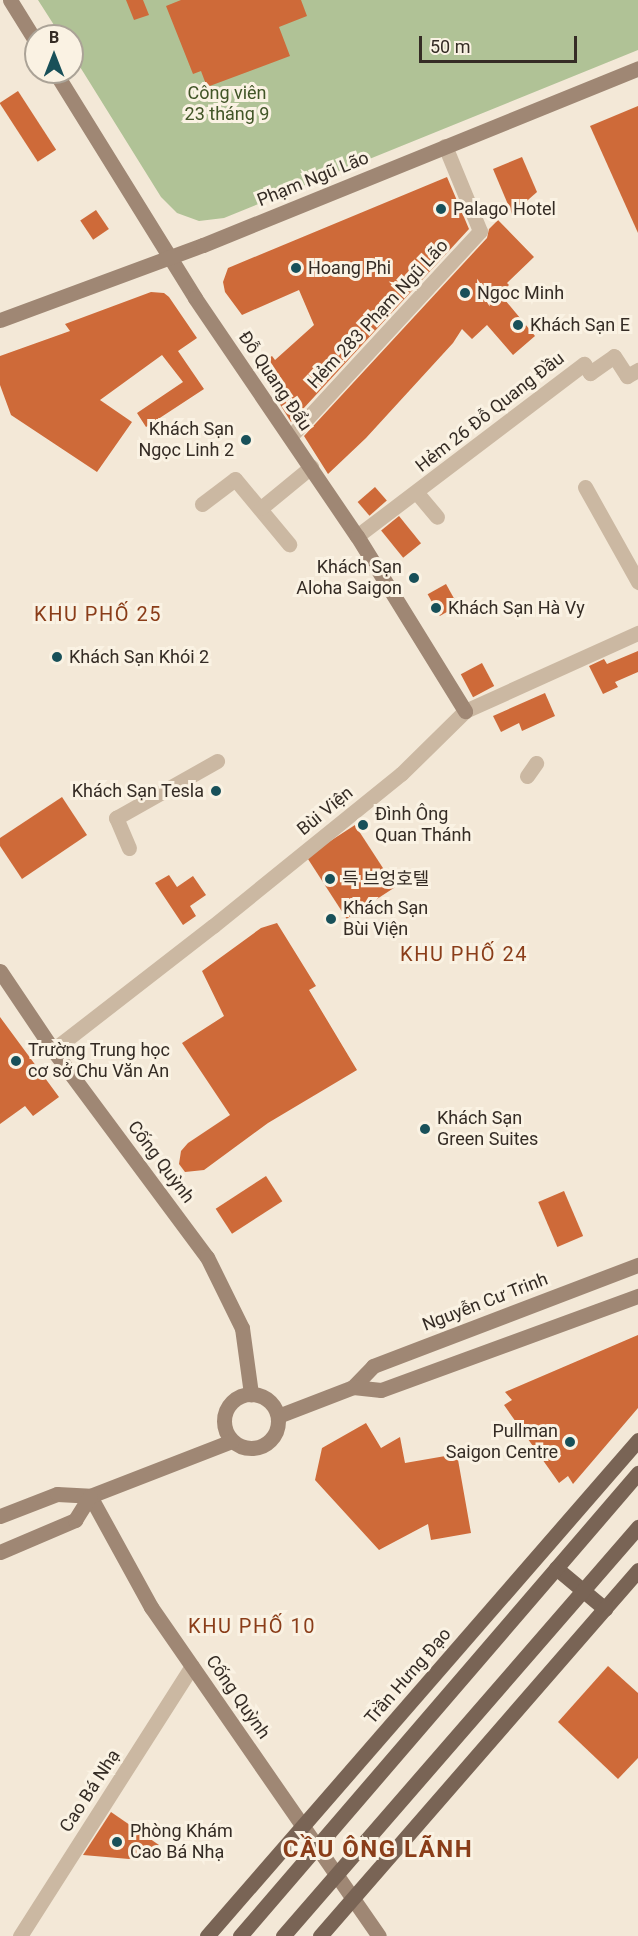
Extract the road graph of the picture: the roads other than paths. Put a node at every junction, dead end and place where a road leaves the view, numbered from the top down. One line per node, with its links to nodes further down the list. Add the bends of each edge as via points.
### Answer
1 (10, 0): 2 (street)
2 (25, 24)
3 (638, 68): 5 (street, Phạm Ngũ Lão)
4 (62, 84): 6 (street, Ðỗ Quang Ðẩu)
5 (445, 146): 6 (street, Phạm Ngũ Lão); 9 (street, Hẻm 283 Phạm Ngũ Lão, via 480,231)
6 (169, 258): 7 (street, Phạm Ngũ Lão); 9 (street, Ðỗ Quang Ðẩu)
7 (0, 320)
8 (638, 370): 12 (street, Hẻm 26 Ðỗ Quang Ðầu, via 627,376 614,356 590,373 584,364)
9 (290, 437): 10 (street, Ðỗ Quang Ðẩu)
10 (311, 467): 14 (street); 16 (street, Ðỗ Quang Ðẩu)
11 (585, 487): 18 (street)
12 (417, 493): 15 (street); 16 (street, Hẻm 26 Ðỗ Quang Ðầu)
13 (202, 504): 14 (street, via 235,478)
14 (261, 508): 17 (street)
15 (437, 517)
16 (357, 536): 20 (street, Ðỗ Quang Ðẩu)
17 (289, 544)
18 (638, 582)
19 (638, 633): 20 (street, Bùi Viện)
20 (465, 711): 26 (street, Bùi Viện, via 401,774)
21 (217, 761): 24 (street, via 116,818)
22 (536, 763): 23 (street)
23 (527, 776)
24 (129, 848)
25 (0, 971): 26 (street, Cống Quỳnh)
26 (53, 1050): 30 (street, Cống Quỳnh, via 207,1257 242,1328)
27 (638, 1265): 29 (street, Nguyễn Cư Trinh, via 373,1366)
28 (638, 1296): 29 (street, Nguyễn Cư Trinh, via 381,1390)
29 (353, 1387): 31 (street, Nguyễn Cư Trinh)
30 (251, 1394): 31 (street, via 261,1395 272,1403); 33 (street, via 234,1400 224,1415 225,1430)
31 (278, 1416): 33 (street, via 276,1433 265,1444 252,1448)
32 (638, 1440): 34 (main road, Trần Hưng Đạo)
33 (232, 1441): 37 (street)
34 (624, 1457): 35 (main road); 38 (main road, Trần Hưng Đạo)
35 (638, 1468)
36 (638, 1473): 40 (main road)
37 (90, 1496): 39 (street, via 57,1494); 42 (street, via 75,1520); 48 (street, Cống Quỳnh, via 151,1607)
38 (577, 1511): 40 (main road); 47 (main road, Trần Hưng Đạo)
39 (0, 1516)
40 (593, 1525): 43 (main road)
41 (638, 1527): 45 (main road)
42 (0, 1551)
43 (556, 1568): 45 (main road); 49 (main road)
44 (638, 1570): 46 (main road)
45 (584, 1591): 46 (main road); 50 (main road)
46 (604, 1609): 51 (main road)
47 (451, 1656): 49 (main road); 52 (main road, Trần Hưng Đạo)
48 (192, 1666): 56 (street, Cống Quỳnh); 60 (street, Cao Bá Nhạ)
49 (468, 1671): 53 (main road)
50 (504, 1684): 51 (main road); 54 (main road)
51 (525, 1701): 55 (main road)
52 (383, 1734): 53 (main road); 56 (main road, Trần Hưng Đạo)
53 (402, 1749): 57 (main road)
54 (410, 1792): 55 (main road); 58 (main road)
55 (431, 1810): 59 (main road)
56 (303, 1824): 57 (street, Cống Quỳnh); 61 (main road, Trần Hưng Đạo)
57 (318, 1846): 58 (street, Cống Quỳnh); 62 (main road)
58 (337, 1874): 59 (street, Cống Quỳnh); 63 (main road)
59 (353, 1898): 64 (main road); 65 (street, Cống Quỳnh)
60 (20, 1936)
61 (207, 1936)
62 (240, 1936)
63 (283, 1936)
64 (320, 1936)
65 (379, 1936)

